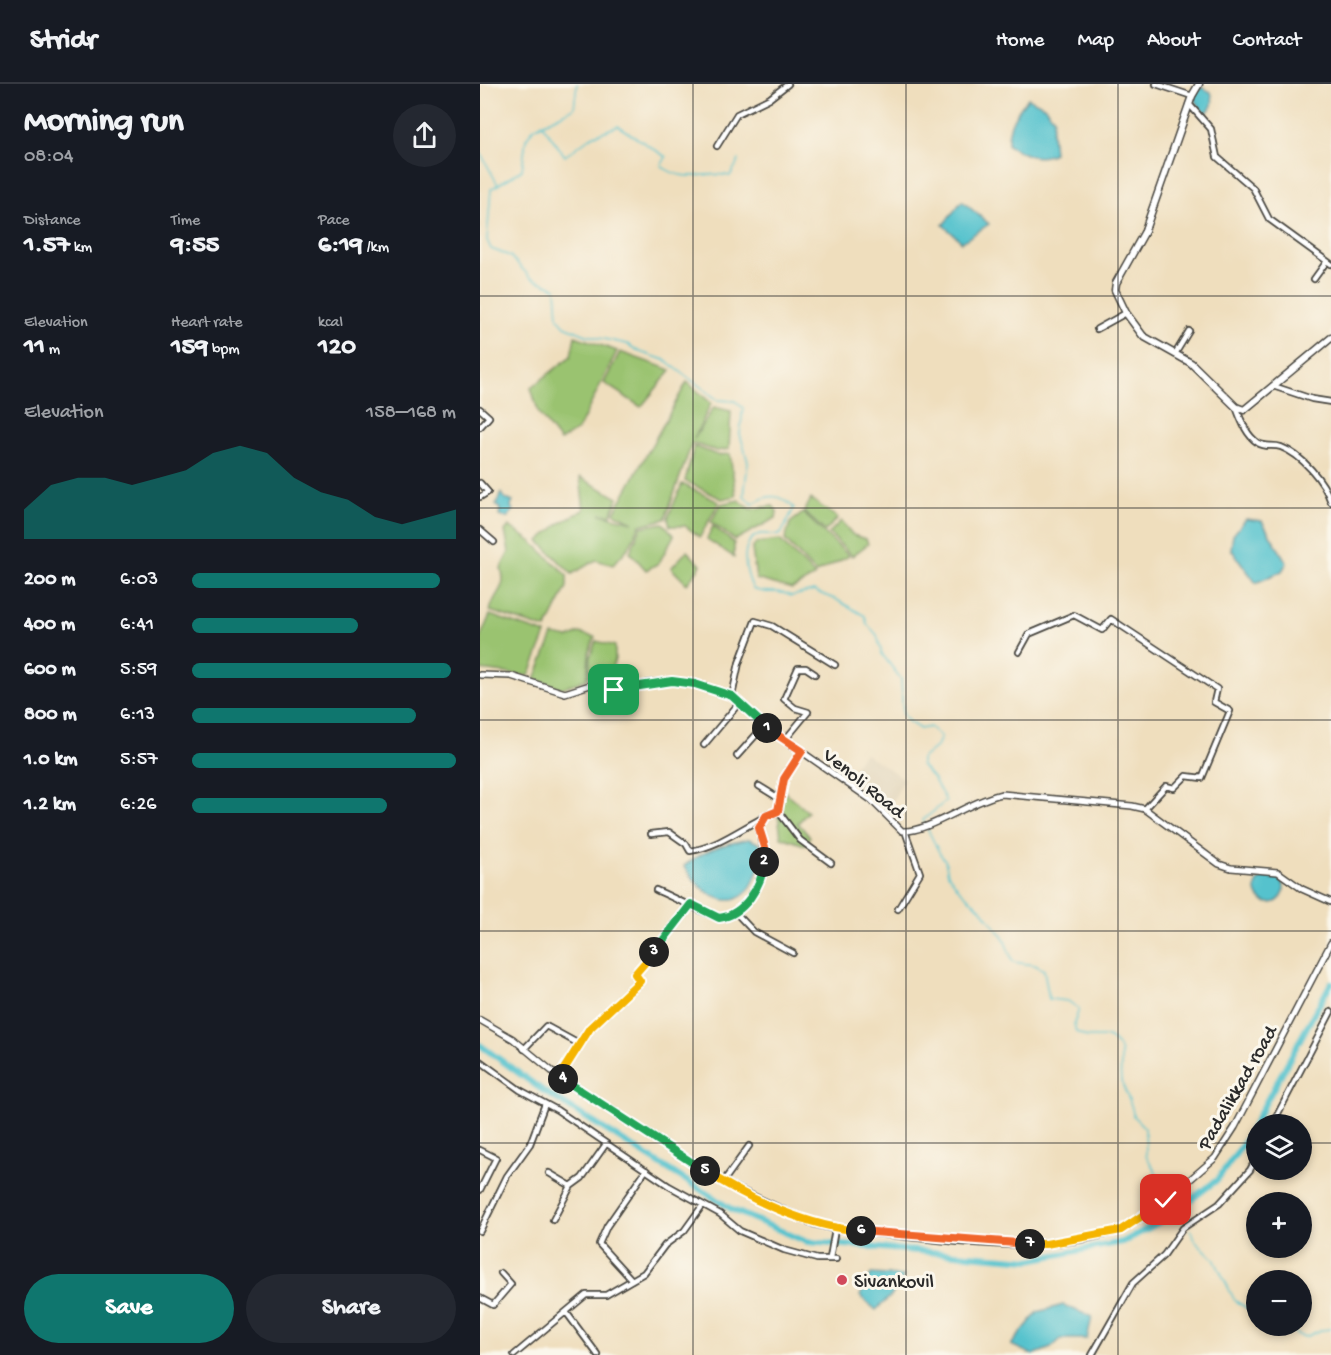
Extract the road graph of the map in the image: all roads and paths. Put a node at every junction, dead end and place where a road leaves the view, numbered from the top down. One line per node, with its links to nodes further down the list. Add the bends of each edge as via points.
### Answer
1 (788, 84): 6 (street, via 737,114)
2 (1156, 84): 4 (street)
3 (1199, 84): 4 (main road)
4 (1192, 96): 5 (main road)
5 (1189, 104): 7 (street, via 1212,129 1217,157 1253,188 1269,219); 9 (main road, via 1144,233 1116,284)
6 (717, 146)
7 (1329, 263): 8 (street)
8 (1314, 279)
9 (1126, 313): 10 (street); 13 (main road, via 1148,340)
10 (1097, 329)
11 (1189, 332): 13 (street)
12 (1331, 338): 14 (main road)
13 (1175, 354): 16 (main road, via 1191,363)
14 (1273, 386): 15 (street); 16 (main road, via 1244,410)
15 (1331, 402)
16 (1236, 407): 21 (street, via 1242,423 1258,442 1294,454 1323,485)
17 (480, 409): 18 (street, via 489,417)
18 (480, 428)
19 (480, 483): 20 (street, via 489,492)
20 (480, 497)
21 (1331, 502)
22 (480, 530): 23 (street)
23 (494, 542)
24 (1019, 652): 37 (street, via 1029,634 1074,615 1102,630 1111,619 1217,689 1214,702 1230,711 1202,778 1186,776 1174,788 1166,786)
25 (835, 665): 28 (street, via 772,626 755,621)
26 (815, 674): 31 (street, via 798,668 784,699 808,712)
27 (480, 675): 28 (street, Venoli Road, via 511,676 565,693 590,685 623,691 672,681)
28 (732, 696): 29 (street, Venoli Road)
29 (740, 702): 30 (street, Venoli Road); 32 (street)
30 (764, 726): 31 (street, Venoli Road); 34 (street)
31 (785, 740): 33 (street, Venoli Road)
32 (704, 745)
33 (802, 751): 36 (street, via 789,768); 42 (street, Venoli Road)
34 (737, 756)
35 (759, 786): 36 (street)
36 (780, 799): 38 (street)
37 (1145, 809): 42 (street, Venoli Road, via 1002,794 983,798 921,828); 46 (street, Venoli Road, via 1219,864 1278,872)
38 (778, 811): 39 (street); 44 (street, via 800,840)
39 (766, 816): 40 (street); 41 (street)
40 (754, 822): 41 (street); 43 (street, via 731,837 690,851 669,832)
41 (759, 828): 49 (street, via 765,847 761,878)
42 (905, 831): 48 (street, via 920,873)
43 (651, 834)
44 (831, 863)
45 (656, 890): 47 (street)
46 (1331, 902)
47 (691, 904): 49 (street, via 719,918); 54 (street, via 635,974 640,981 590,1028)
48 (898, 909)
49 (736, 913): 51 (street, via 759,935)
50 (1331, 943): 69 (street, Padalikkad road, via 1235,1127 1215,1158)
51 (792, 953)
52 (1331, 1012): 59 (street)
53 (480, 1020): 55 (street, Padalikkad road)
54 (579, 1044): 55 (street, via 546,1026); 57 (street)
55 (524, 1049): 57 (street, Padalikkad road)
56 (480, 1061): 58 (street)
57 (559, 1077): 66 (street, Padalikkad road)
58 (545, 1104): 60 (street); 74 (street, via 530,1144 507,1176)
59 (1278, 1114)
60 (606, 1144): 63 (street); 67 (street, via 582,1178)
61 (749, 1146): 66 (street)
62 (480, 1150): 68 (street, via 496,1158)
63 (646, 1170): 71 (street); 78 (street, via 598,1244)
64 (549, 1173): 67 (street)
65 (1246, 1174): 83 (street, via 1219,1204 1183,1228 1164,1255 1133,1283)
66 (723, 1182): 73 (street, Padalikkad road, via 814,1224)
67 (571, 1186): 72 (street)
68 (480, 1190)
69 (1172, 1195): 70 (street, Padalikkad road)
70 (1166, 1200): 73 (street, Padalikkad road, via 1121,1230 1046,1244)
71 (702, 1206): 75 (street, via 720,1214 740,1231 784,1250 817,1259); 78 (street, via 684,1231)
72 (553, 1220)
73 (835, 1229): 75 (street)
74 (480, 1231)
75 (830, 1258): 76 (street)
76 (836, 1259)
77 (501, 1273): 79 (street, via 512,1284 493,1305)
78 (632, 1280): 80 (street, via 606,1295 586,1295)
79 (480, 1298)
80 (566, 1312): 81 (street); 82 (street)
81 (514, 1355)
82 (598, 1355)
83 (1092, 1355)

